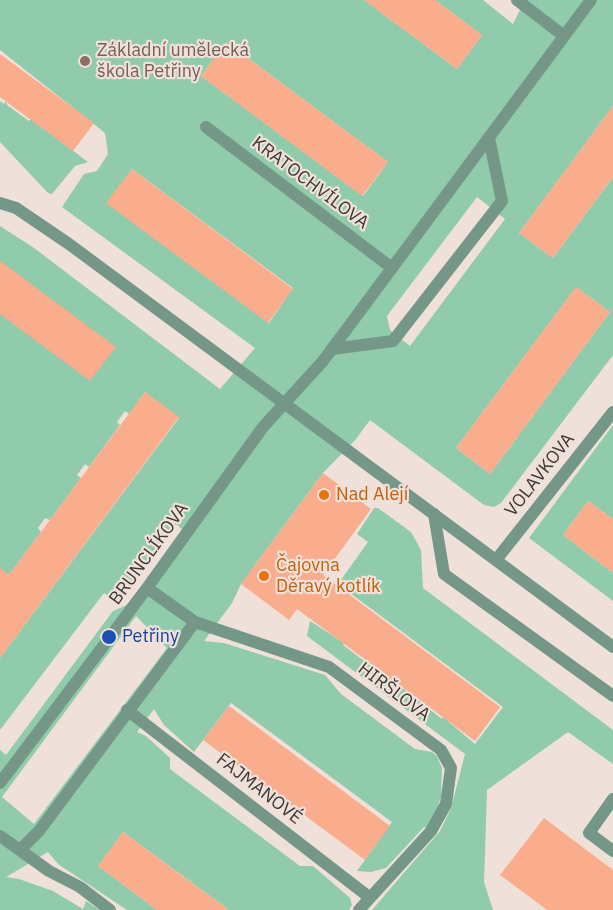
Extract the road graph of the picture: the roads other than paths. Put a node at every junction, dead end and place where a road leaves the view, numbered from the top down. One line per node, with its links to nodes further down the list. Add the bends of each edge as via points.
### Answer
1 (517, 0): 3 (street)
2 (591, 0): 3 (street, BRUNCLÍKOVA)
3 (564, 36): 5 (street, BRUNCLÍKOVA)
4 (206, 127): 7 (street, KRATOCHVÍLOVA)
5 (489, 138): 7 (street, BRUNCLÍKOVA); 8 (street, via 502,201 393,341)
6 (0, 202): 9 (street, via 16,208 69,244)
7 (392, 268): 8 (street, BRUNCLÍKOVA)
8 (332, 349): 9 (street, BRUNCLÍKOVA)
9 (285, 403): 11 (street); 13 (street, BRUNCLÍKOVA)
10 (613, 412): 12 (street, VOLAVKOVA)
11 (434, 514): 12 (street); 16 (street, via 444,574)
12 (496, 560): 15 (street)
13 (147, 588): 14 (street, HIRŠLOVA); 18 (street, BRUNCLÍKOVA)
14 (195, 622): 17 (street); 23 (street, HIRŠLOVA, via 329,667 441,750 451,768 446,804 431,831)
15 (613, 647)
16 (613, 696)
17 (127, 710): 21 (street, via 39,831); 23 (street, FAJMANOVÉ)
18 (0, 783)
19 (613, 799): 22 (street, via 589,833)
20 (0, 836): 21 (street)
21 (20, 850): 24 (street)
22 (613, 851)
23 (369, 897): 25 (street, HIRŠLOVA)
24 (111, 910)
25 (358, 910)

